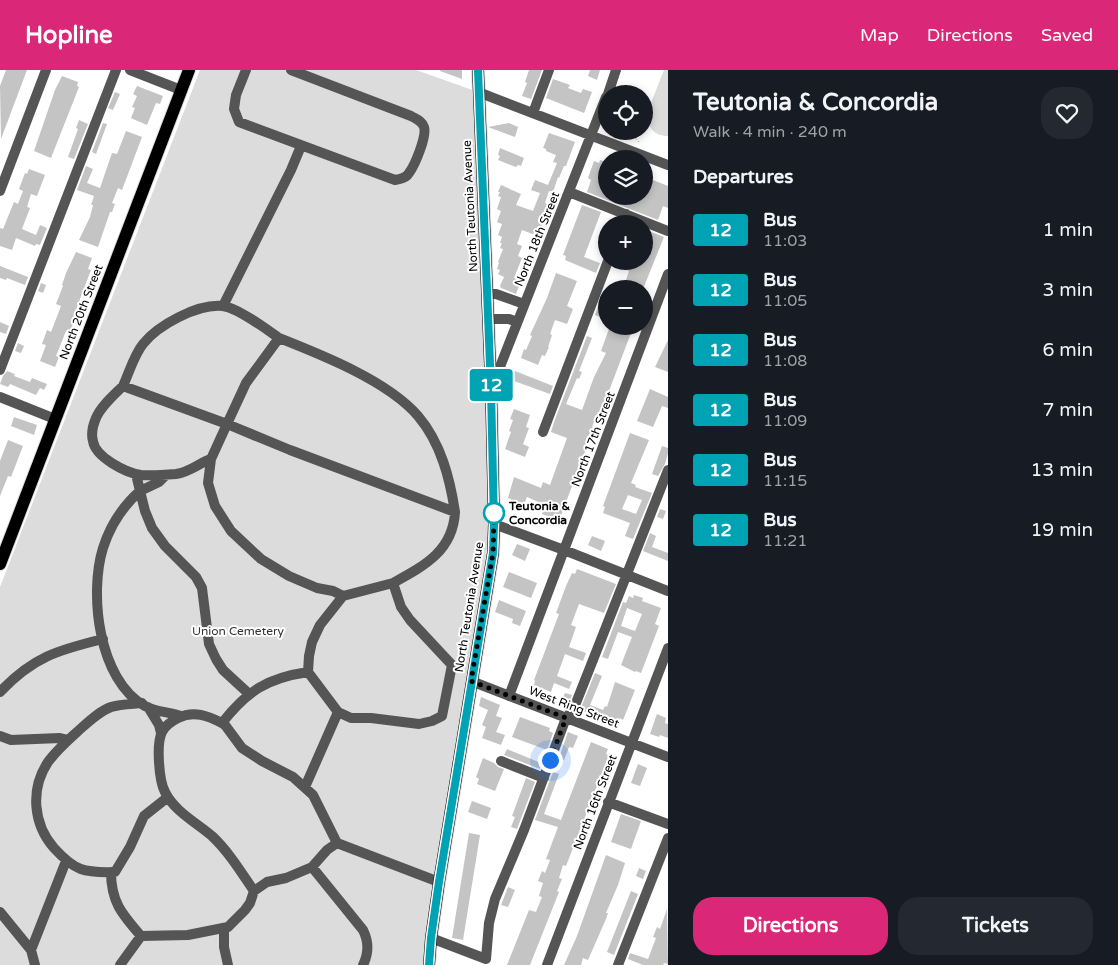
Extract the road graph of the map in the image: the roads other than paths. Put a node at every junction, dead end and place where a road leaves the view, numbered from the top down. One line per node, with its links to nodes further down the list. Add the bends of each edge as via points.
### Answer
1 (46, 70): 18 (street)
2 (116, 70): 31 (street)
3 (130, 70): 11 (street)
4 (189, 70): 11 (main road, North 20th Street)
5 (246, 70): 16 (street, via 234,109 239,122)
6 (291, 70): 16 (street, via 411,116 424,128 424,138 409,174 403,179 395,180)
7 (478, 70): 12 (main road, North Teutonia Avenue)
8 (549, 70): 13 (street)
9 (614, 71): 10 (street)
10 (610, 85)
11 (181, 90): 35 (main road, North 20th Street)
12 (478, 92): 13 (street); 25 (main road, North Teutonia Avenue)
13 (533, 113): 15 (street)
14 (598, 119): 15 (street, North 18th Street)
15 (592, 136): 17 (street); 19 (street, North 18th Street)
16 (301, 146): 27 (street)
17 (668, 165)
18 (0, 191)
19 (569, 192): 20 (street); 26 (street, North 18th Street)
20 (616, 215)
21 (653, 227): 22 (street)
22 (668, 231)
23 (605, 270): 37 (street)
24 (668, 274): 45 (street, North 17th Street)
25 (488, 294): 26 (street); 28 (main road, North Teutonia Avenue)
26 (524, 304): 29 (street, North 18th Street)
27 (222, 306): 30 (street, via 252,319); 32 (street, via 200,309 175,318 157,332 143,344)
28 (489, 319): 29 (street, via 509,319); 33 (main road, North Teutonia Avenue)
29 (516, 326): 33 (street, North 18th Street)
30 (279, 338): 36 (street, via 246,383); 43 (street, via 330,358 366,378 394,395 418,416 437,446 451,485)
31 (0, 370)
32 (124, 386): 36 (street); 40 (street, via 96,416 92,442 102,456 117,467)
33 (491, 389): 44 (main road, North Teutonia Avenue)
34 (0, 397): 35 (street)
35 (56, 419): 46 (main road, North 20th Street)
36 (227, 424): 38 (street); 43 (street)
37 (543, 432)
38 (211, 459): 41 (street, via 179,474); 50 (street, via 208,483 215,506 231,531 261,559 289,576)
39 (668, 470): 47 (street)
40 (136, 474): 41 (street); 42 (street)
41 (166, 475): 42 (street)
42 (140, 491): 51 (street, via 114,522 103,547 96,589); 56 (street, via 152,528 202,588 209,644 216,659)
43 (455, 512): 48 (street, via 451,537 441,549 430,560)
44 (494, 524): 45 (street); 54 (main road, North Teutonia Avenue, via 493,553)
45 (564, 550): 47 (street); 57 (street, North 17th Street)
46 (0, 564)
47 (627, 575): 49 (street); 61 (street, via 574,708)
48 (393, 583): 50 (street); 59 (street, via 405,614 452,664 442,716 419,724 351,718)
49 (668, 591)
50 (343, 596): 53 (street, via 320,625 312,642)
51 (103, 639): 55 (street, via 59,650 37,661); 58 (street, via 112,671 133,697)
52 (668, 648): 66 (street, North 16th Street)
53 (308, 672): 56 (street, via 292,674); 59 (street)
54 (471, 681): 57 (street, West Ring Street); 79 (main road, North Teutonia Avenue)
55 (0, 692)
56 (248, 694): 62 (street)
57 (509, 696): 61 (street, West Ring Street)
58 (145, 705): 60 (street); 63 (street); 65 (street, via 111,707)
59 (338, 712): 70 (street)
60 (182, 716): 62 (street, via 198,714); 63 (street, via 169,723)
61 (566, 718): 66 (street, West Ring Street); 69 (street)
62 (222, 723): 70 (street, via 242,748)
63 (161, 733): 71 (street, via 159,774)
64 (0, 736): 65 (street, via 11,740)
65 (68, 740): 76 (street, via 40,777 36,798 41,830)
66 (631, 743): 67 (street, West Ring Street); 72 (street, North 16th Street)
67 (668, 757)
68 (501, 761): 69 (street)
69 (544, 778): 84 (street, via 495,899 486,959)
70 (305, 787): 75 (street, via 313,795)
71 (168, 797): 78 (street, via 144,816 130,848 115,872); 80 (street, via 230,855)
72 (608, 802): 73 (street); 91 (street, North 16th Street)
73 (668, 824)
74 (668, 838): 92 (street)
75 (337, 843): 77 (street); 79 (street)
76 (66, 861): 78 (street, via 83,871); 85 (street)
77 (312, 866): 80 (street, via 286,878 267,882); 89 (street, via 363,930 368,947)
78 (111, 872): 83 (street, via 111,891)
79 (439, 882): 84 (main road, North Teutonia Avenue)
80 (254, 891): 82 (street, via 245,910)
81 (0, 912): 85 (street)
82 (224, 928): 83 (street, via 188,935); 88 (street)
83 (141, 936): 87 (street)
84 (431, 938): 90 (main road, North Teutonia Avenue)
85 (31, 950): 86 (street)
86 (35, 965)
87 (120, 965)
88 (228, 965)
89 (363, 965)
90 (430, 965)
91 (547, 965)
92 (618, 965)

